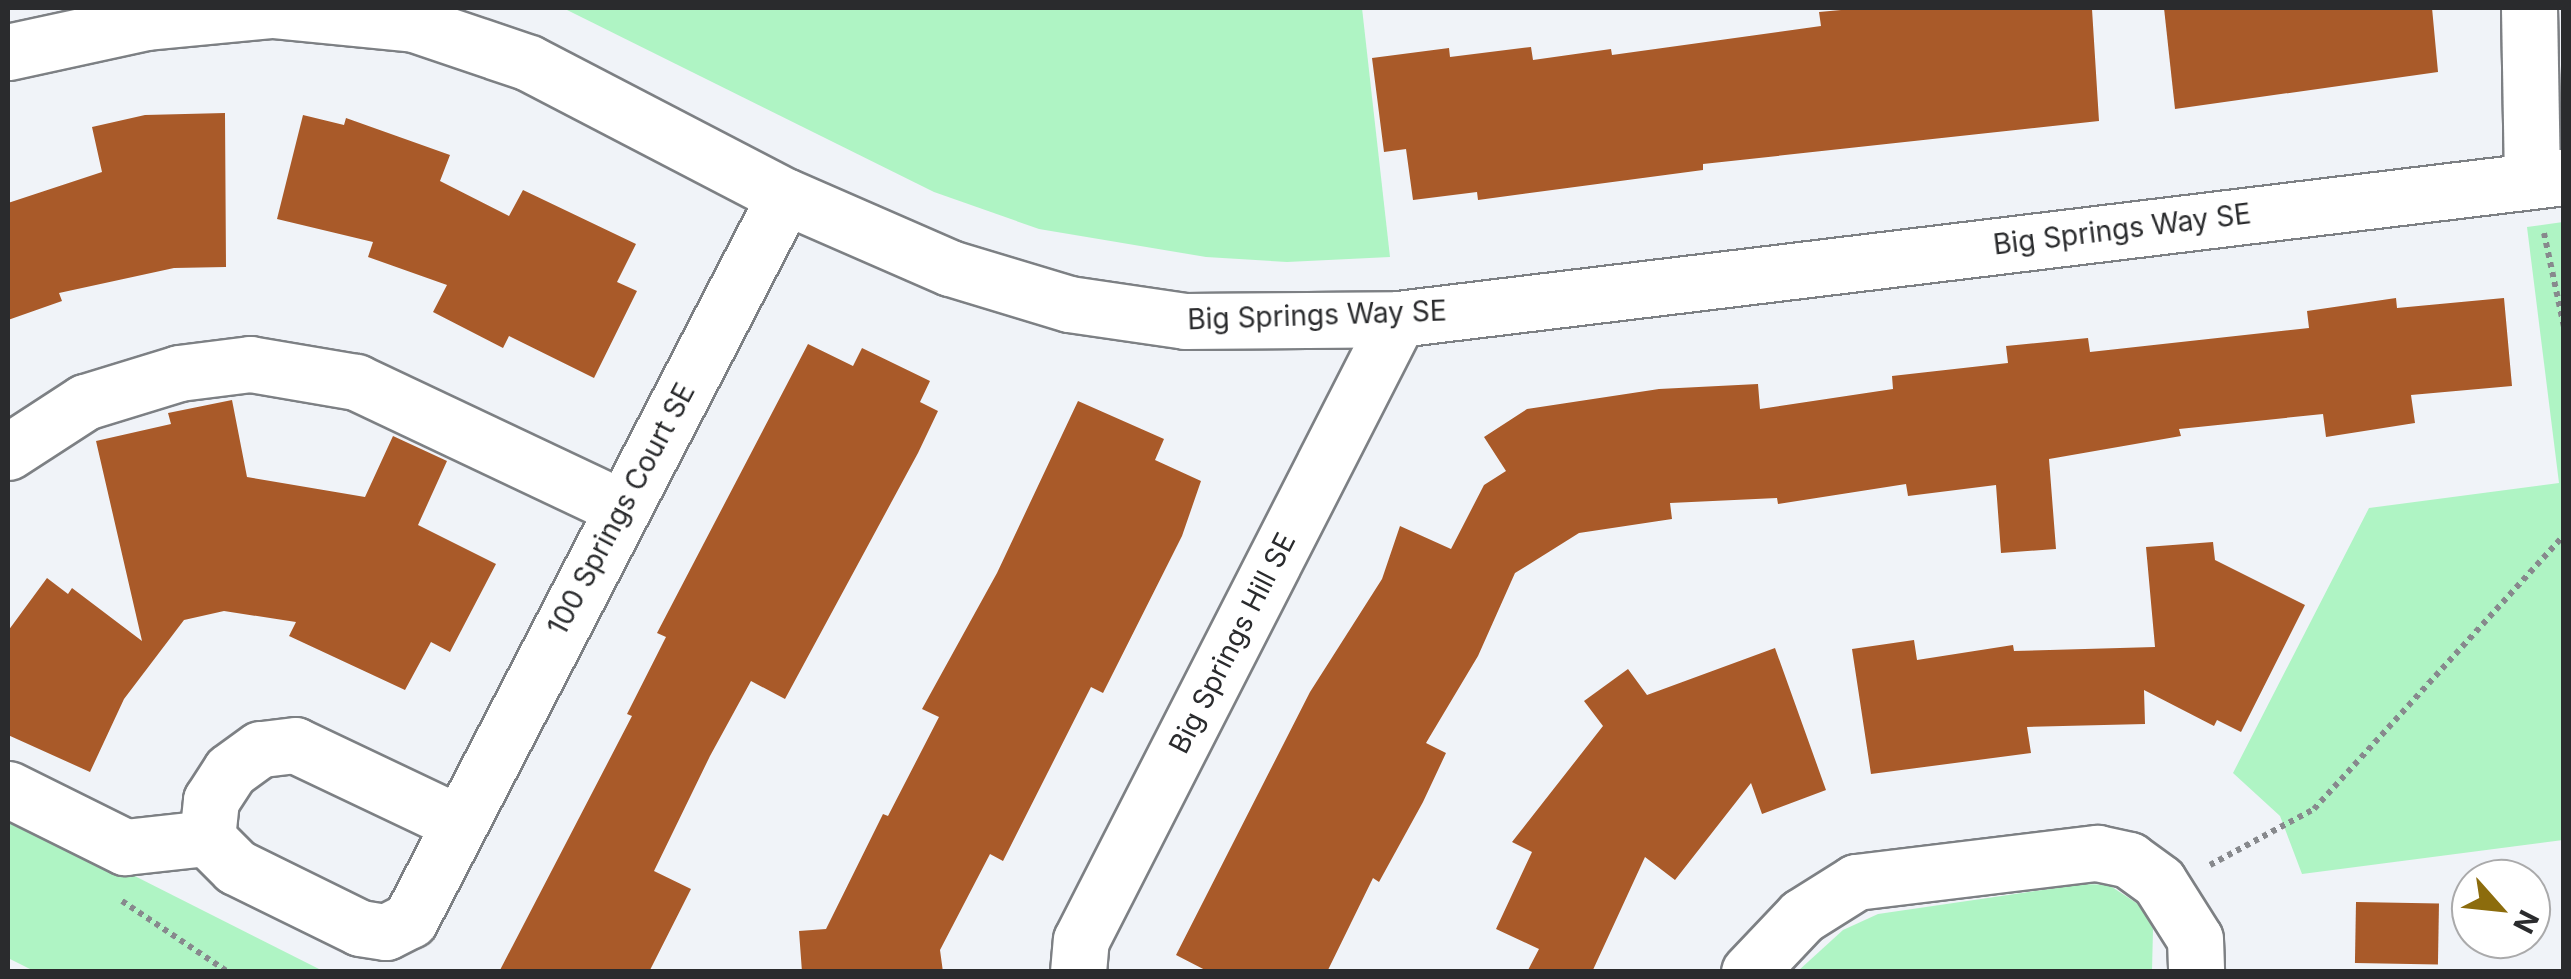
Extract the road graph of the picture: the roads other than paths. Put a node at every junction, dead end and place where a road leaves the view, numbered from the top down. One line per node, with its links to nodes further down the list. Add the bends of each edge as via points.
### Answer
1 (2529, 8): 4 (street)
2 (272, 9): 3 (street, Big Springs Way SE, via 148,22); 5 (street, Big Springs Way SE, via 414,24 529,64)
3 (8, 52)
4 (2548, 177): 6 (street, Big Springs Way SE)
5 (786, 196): 6 (street, Big Springs Way SE, via 950,268 1068,304 1185,322); 8 (street, 100 Springs Court SE)
6 (1398, 319): 12 (street, Big Springs Hill SE, via 1081,940)
7 (8, 452): 8 (street, via 86,402 179,373 250,364 356,382)
8 (622, 508): 10 (street, 100 Springs Court SE)
9 (8, 789): 11 (street, via 125,847)
10 (457, 822): 11 (street, via 294,745 260,749 230,771 211,800); 11 (street, 100 Springs Court SE, via 410,920 386,932 360,928 236,867)
11 (207, 838)
12 (1078, 972)
13 (1749, 972): 14 (street, via 1802,916 1856,882 2096,854 2129,860 2164,890 2195,938)
14 (2196, 972)

